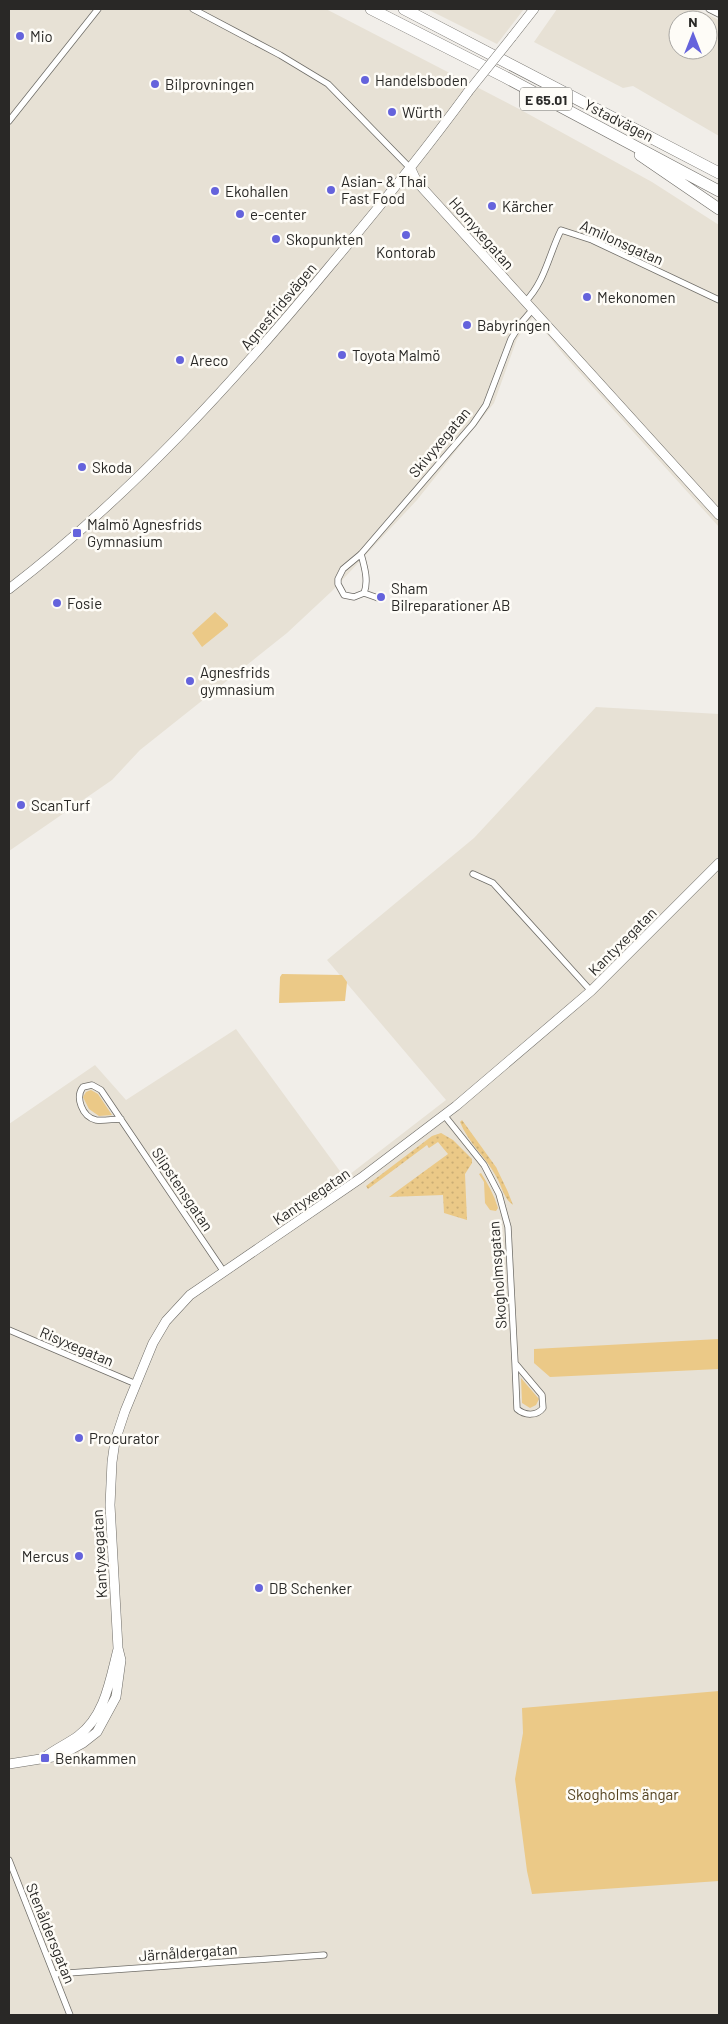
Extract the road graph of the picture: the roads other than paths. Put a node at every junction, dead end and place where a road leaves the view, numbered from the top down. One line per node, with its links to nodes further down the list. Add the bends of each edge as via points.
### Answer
1 (98, 9): 9 (street)
2 (193, 9): 10 (street, Hornyxegatan, via 328,84)
3 (371, 9): 8 (highway, Ystadvägen / E 65.01)
4 (404, 9): 11 (highway, Ystadvägen / E 65.01)
5 (534, 9): 10 (street, Agnesfridsvägen, bridge)
6 (709, 9): 7 (street)
7 (719, 14)
8 (579, 116): 12 (highway, Ystadvägen / E 65.01); 13 (highway)
9 (9, 121)
10 (411, 169): 15 (street, Hornyxegatan, via 418,182); 19 (street, Agnesfridsvägen, via 246,366 184,431 96,516)
11 (719, 173)
12 (719, 190)
13 (719, 209)
14 (719, 300): 15 (street, Amilonsgatan, via 592,240 561,230 541,281)
15 (525, 302): 16 (street, Hornyxegatan)
16 (532, 310): 17 (street, Hornyxegatan); 18 (street, Skivyxegatan, via 511,339 486,405 473,424)
17 (719, 515)
18 (361, 554): 20 (street, via 366,580); 20 (street, Skivyxegatan, via 340,574 338,584 344,595)
19 (9, 589)
20 (364, 593): 21 (street, Skivyxegatan)
21 (378, 598)
22 (719, 863): 24 (street, Kantyxegatan)
23 (473, 874): 24 (street, via 493,883)
24 (591, 991): 25 (street, Kantyxegatan)
25 (444, 1115): 27 (street, Kantyxegatan, via 361,1178); 29 (street, Skogholmsgatan, via 484,1165 502,1203 508,1227)
26 (121, 1119): 26 (street, Slipstensgatan, via 101,1090 92,1085 83,1087 80,1103 89,1117); 27 (street, Slipstensgatan)
27 (224, 1272): 30 (street, Kantyxegatan, via 190,1295 166,1320)
28 (9, 1330): 30 (street, Risyxegatan)
29 (515, 1363): 29 (street, Skogholmsgatan, via 542,1396 543,1408 536,1413 525,1414 517,1409)
30 (136, 1384): 31 (street, Kantyxegatan, via 115,1441 110,1484)
31 (118, 1648): 32 (street, Kantyxegatan, via 106,1696 90,1725); 32 (street, Kantyxegatan, via 122,1660 116,1697 97,1732 71,1751)
32 (45, 1758): 33 (street)
33 (9, 1764)
34 (9, 1860): 36 (street, Stenåldersgatan)
35 (324, 1955): 36 (street, Järnåldergatan)
36 (54, 1974): 37 (street, Stenåldersgatan)
37 (70, 2015)

